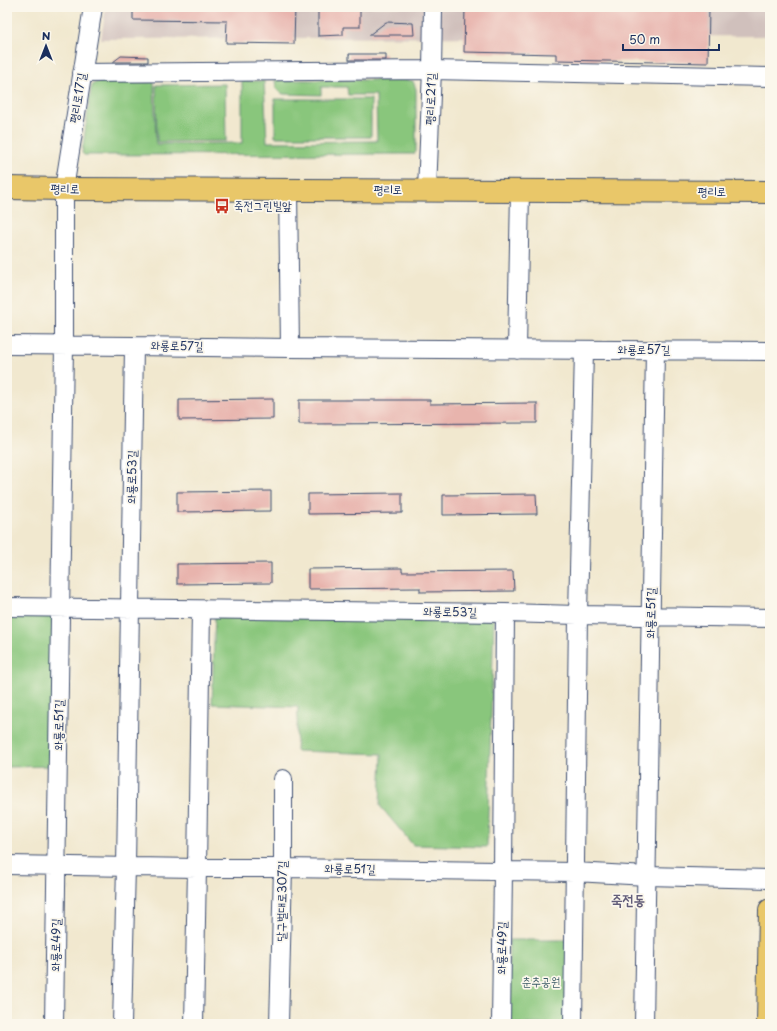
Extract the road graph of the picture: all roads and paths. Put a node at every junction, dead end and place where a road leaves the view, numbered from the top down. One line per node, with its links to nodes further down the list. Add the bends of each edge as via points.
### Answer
1 (93, 7): 4 (street, 평리로17길)
2 (432, 7): 3 (street, 평리로21길)
3 (432, 70): 4 (street); 5 (street); 9 (street, 평리로21길)
4 (82, 73): 7 (street, 평리로17길)
5 (770, 77)
6 (7, 188): 7 (main road, 평리로)
7 (64, 189): 8 (main road, 평리로); 13 (street)
8 (288, 189): 9 (main road, 평리로); 15 (street)
9 (427, 190): 10 (main road, 평리로)
10 (520, 191): 11 (main road, 평리로); 16 (street)
11 (770, 192)
12 (7, 345): 13 (street, 와룡로57길)
13 (64, 345): 14 (street, 와룡로57길); 21 (street)
14 (134, 346): 15 (street, 와룡로57길); 22 (street, 와룡로53길)
15 (290, 348): 16 (street, 와룡로57길)
16 (517, 350): 17 (street, 와룡로57길)
17 (584, 350): 18 (street, 와룡로57길); 25 (street)
18 (656, 350): 19 (street, 와룡로57길); 26 (street, 와룡로51길)
19 (770, 351)
20 (7, 607): 21 (street, 와룡로53길)
21 (60, 608): 22 (street, 와룡로53길); 30 (street, 와룡로51길)
22 (130, 608): 23 (street, 와룡로53길); 31 (street)
23 (201, 610): 24 (street, 와룡로53길); 32 (street)
24 (506, 612): 25 (street, 와룡로53길); 34 (street)
25 (578, 615): 26 (street, 와룡로53길); 35 (street)
26 (651, 616): 27 (street, 와룡로53길); 36 (street, 와룡로51길)
27 (770, 618)
28 (283, 779): 33 (street, 달구벌대로307길)
29 (7, 865): 30 (street, 와룡로51길)
30 (57, 866): 31 (street, 와룡로51길); 40 (street, 와룡로49길)
31 (126, 867): 32 (street, 와룡로51길); 41 (street)
32 (197, 868): 33 (street, 와룡로51길); 42 (street)
33 (283, 868): 34 (street, 와룡로51길); 43 (street, 달구벌대로307길)
34 (503, 871): 35 (street, 와룡로51길); 44 (street, 와룡로49길)
35 (575, 872): 36 (street, 와룡로51길); 45 (street)
36 (647, 876): 37 (street, 와룡로51길); 46 (street)
37 (770, 879)
38 (770, 910): 39 (main road)
39 (770, 929): 47 (main road)
40 (54, 1024)
41 (122, 1024)
42 (194, 1024)
43 (279, 1024)
44 (501, 1024)
45 (573, 1024)
46 (644, 1024)
47 (768, 1024)

